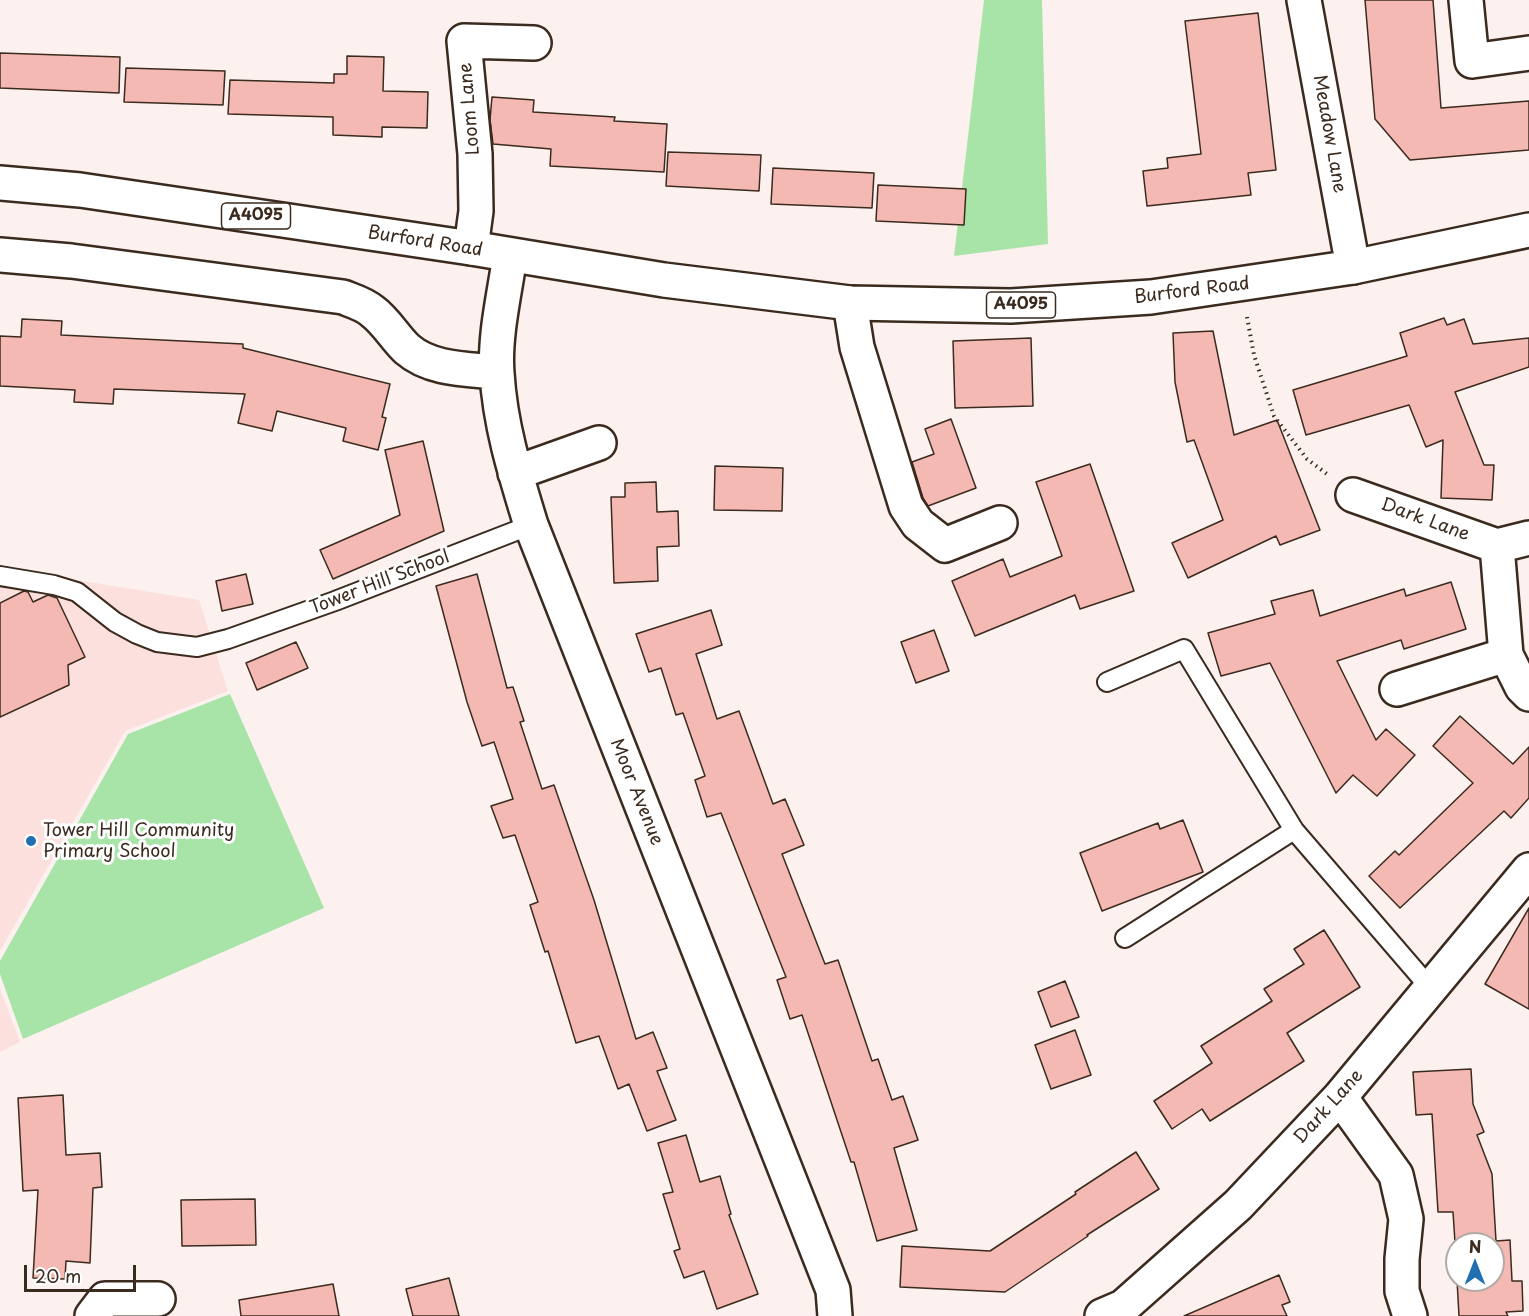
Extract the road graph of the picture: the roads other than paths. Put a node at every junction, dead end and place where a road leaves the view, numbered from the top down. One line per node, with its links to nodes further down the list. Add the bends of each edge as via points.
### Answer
1 (1304, 0): 10 (street, Meadow Lane)
2 (1466, 0): 4 (street, via 1472,61)
3 (534, 43): 7 (street, Loom Lane, via 464,41 475,154 476,211)
4 (1529, 53)
5 (0, 183): 7 (street, Burford Road / A4095, via 80,190)
6 (1529, 230): 10 (street, Burford Road / A4095)
7 (471, 248): 9 (street, Burford Road / A4095)
8 (0, 255): 12 (street, via 343,297 373,312 408,350 425,360)
9 (510, 255): 11 (street, Burford Road / A4095, via 664,280); 12 (street, Moor Avenue)
10 (1353, 267): 11 (street, Burford Road / A4095, via 1151,297 1011,306)
11 (850, 303): 16 (street, via 860,358 906,506 918,524 945,544)
12 (496, 372): 14 (street, Moor Avenue)
13 (599, 443): 14 (street)
14 (515, 473): 17 (street, Moor Avenue)
15 (1353, 495): 19 (street, Dark Lane)
16 (1000, 523)
17 (531, 525): 20 (lane, Tower Hill School, via 335,601 197,647 157,642 115,622 77,592); 32 (street, Moor Avenue, via 833,1290)
18 (1529, 538): 19 (street)
19 (1497, 546): 21 (street)
20 (0, 576)
21 (1506, 655): 23 (street); 24 (street)
22 (1107, 682): 25 (lane, via 1184,649)
23 (1397, 689)
24 (1529, 694)
25 (1294, 830): 27 (lane); 28 (lane)
26 (1529, 870): 28 (street, Dark Lane)
27 (1125, 938)
28 (1431, 989): 29 (street, Dark Lane)
29 (1340, 1097): 33 (street, Dark Lane, via 1238,1205 1123,1307); 34 (street, via 1396,1175 1406,1219 1402,1291)
30 (159, 1299): 31 (street, via 105,1299)
31 (92, 1316)
32 (835, 1316)
33 (1102, 1316)
34 (1410, 1316)

